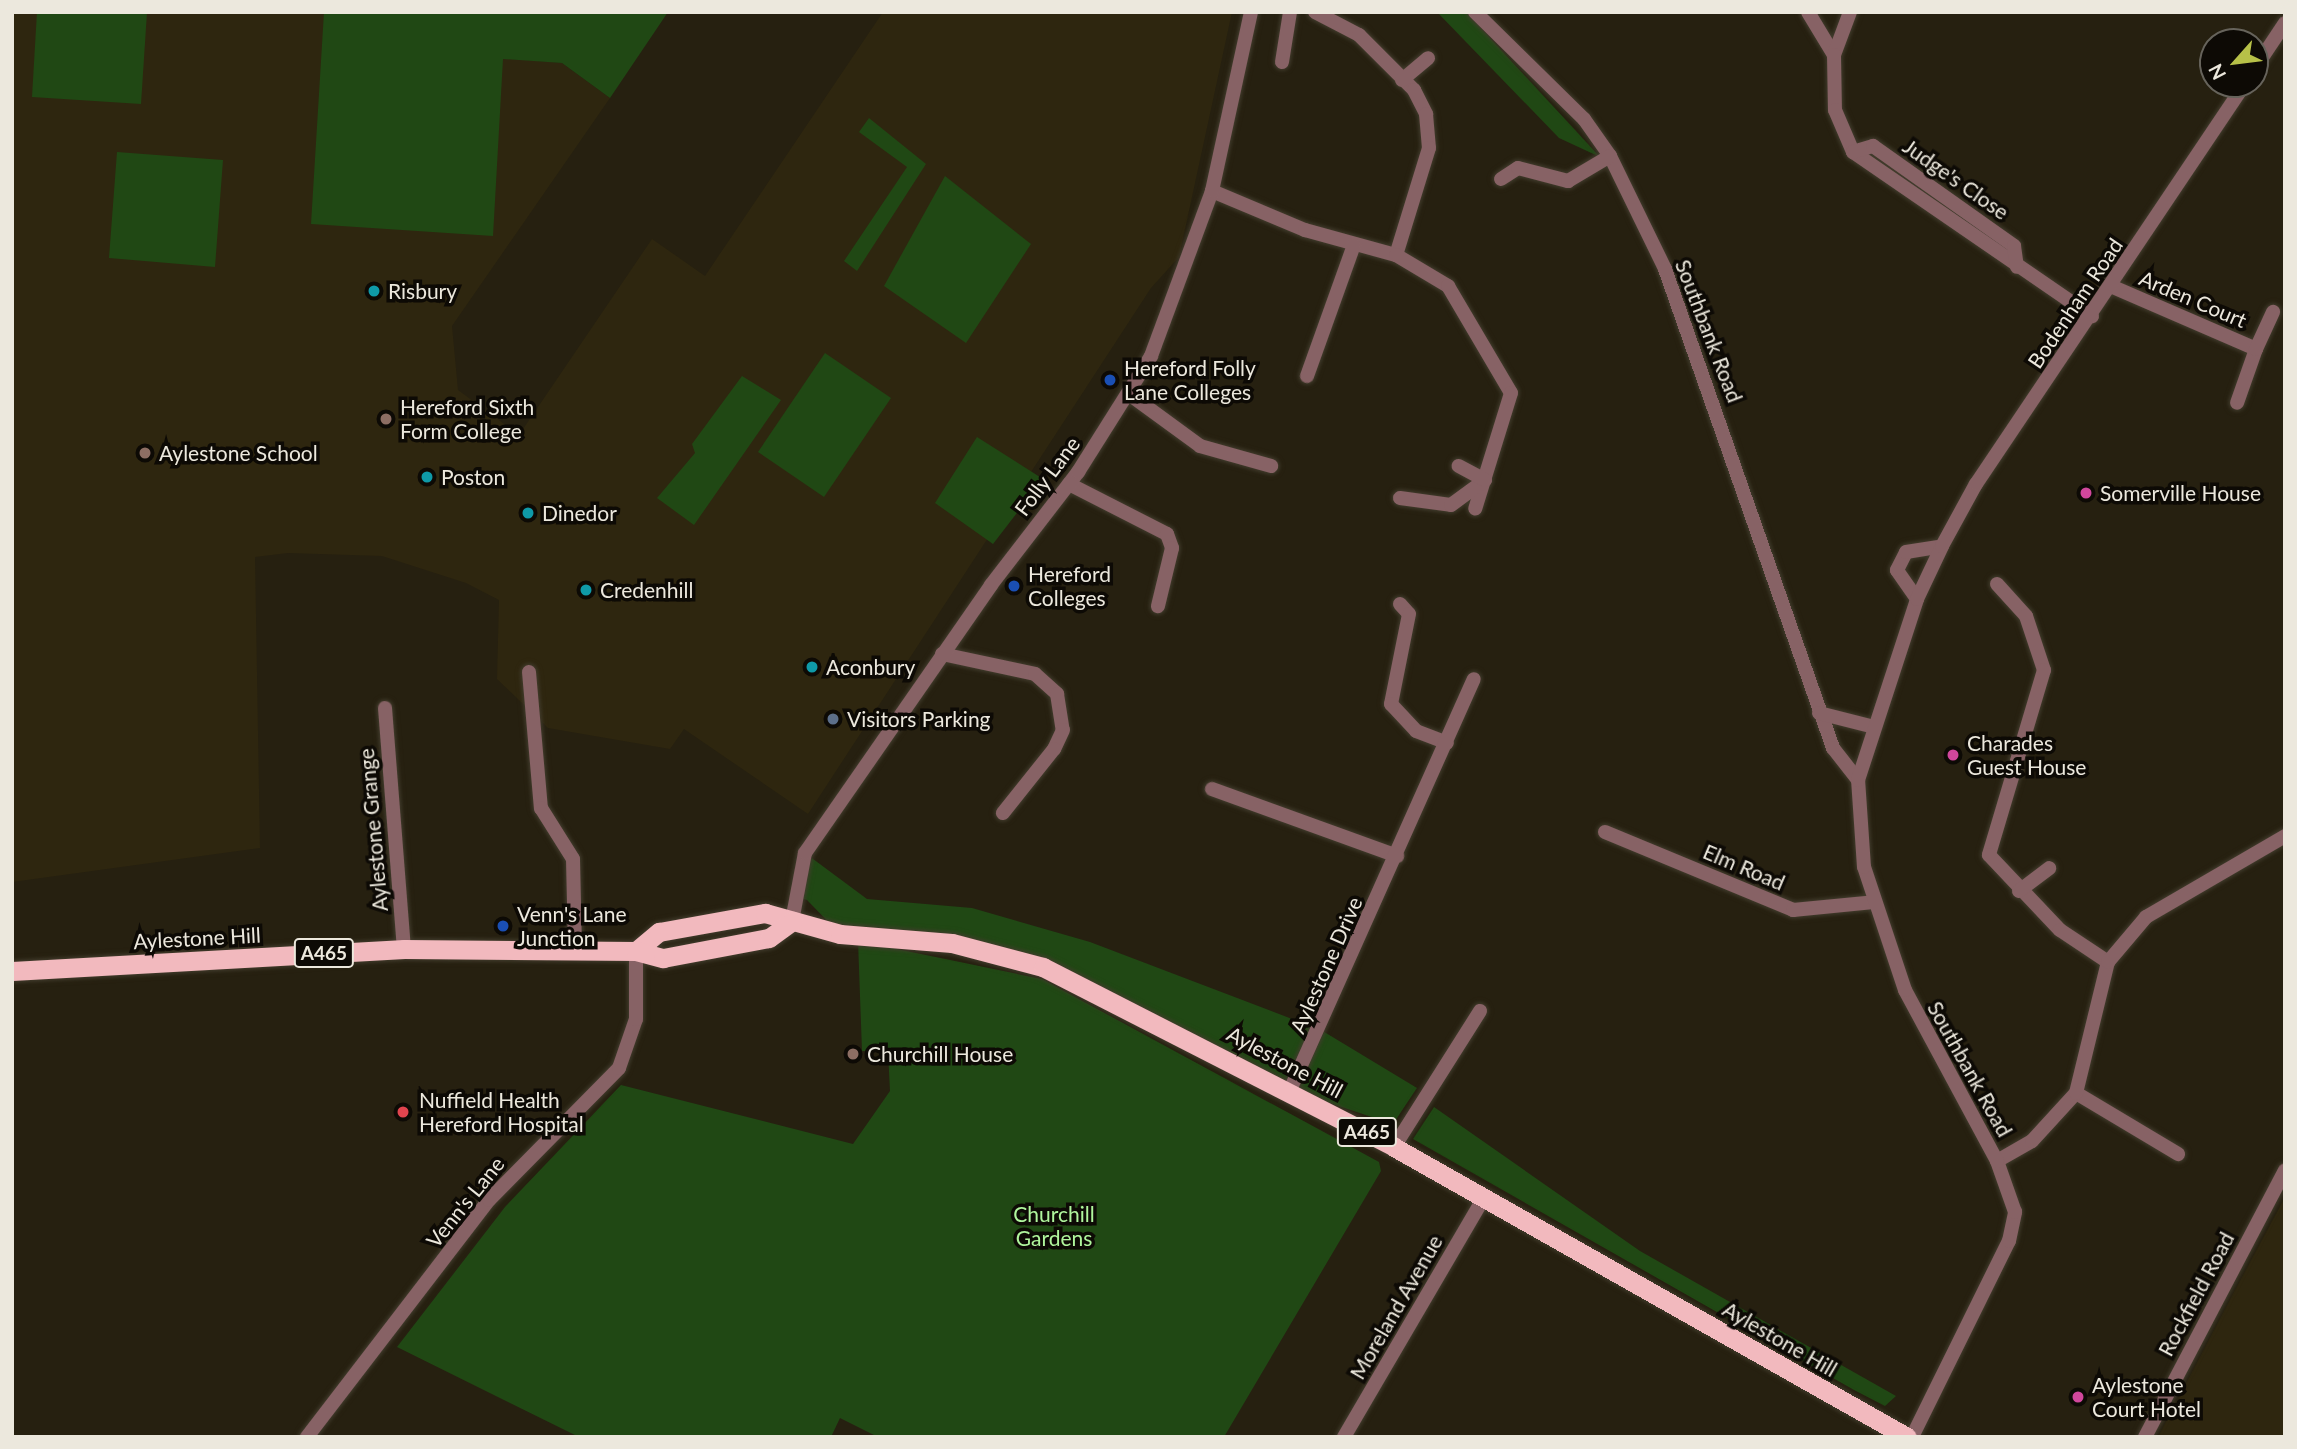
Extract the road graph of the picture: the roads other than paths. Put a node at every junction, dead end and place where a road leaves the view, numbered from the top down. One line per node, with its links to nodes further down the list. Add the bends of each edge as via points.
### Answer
1 (1251, 12): 16 (street, Folly Lane)
2 (1290, 12): 11 (street)
3 (1315, 12): 12 (street, via 1359,35)
4 (1475, 12): 14 (street, Southbank Road, via 1584,120)
5 (1808, 12): 9 (street)
6 (1850, 12): 9 (street, Judge's Close)
7 (2284, 25): 8 (street)
8 (2269, 47)
9 (1834, 55): 21 (street, Judge's Close, via 1835,110 1853,152 1873,146 2014,246 2017,267)
10 (1428, 58): 12 (street)
11 (1282, 62)
12 (1402, 80): 18 (street, via 1426,114 1429,148)
13 (2236, 98): 19 (street, Bodenham Road)
14 (1610, 156): 15 (street, via 1568,181 1518,168); 41 (street, Southbank Road, via 1665,269)
15 (1501, 179)
16 (1212, 191): 17 (street); 24 (street, Folly Lane, via 1184,280)
17 (1354, 245): 18 (street); 23 (street)
18 (1396, 255): 28 (street, via 1448,286 1506,376 1509,409)
19 (2113, 287): 21 (street, Bodenham Road); 22 (street, Arden Court)
20 (2273, 312): 22 (street, Arden Court)
21 (2092, 316): 32 (street, Bodenham Road, via 1976,484)
22 (2256, 349): 25 (street, Arden Court)
23 (1307, 376)
24 (1129, 394): 26 (street, via 1199,446); 29 (street, Folly Lane)
25 (2237, 402)
26 (1271, 466)
27 (1460, 466): 28 (street)
28 (1485, 480): 30 (street, via 1451,505); 31 (street)
29 (1069, 484): 36 (street, via 1167,534 1172,548); 37 (street, Folly Lane)
30 (1400, 498)
31 (1475, 509)
32 (1942, 546): 34 (street, Bodenham Road); 34 (street, via 1906,552 1897,570)
33 (1997, 583): 51 (street, via 2026,616 2043,656 2029,727 1989,855)
34 (1917, 599): 42 (street, Bodenham Road)
35 (1400, 604): 43 (street, via 1409,623 1391,704 1416,732)
36 (1158, 606)
37 (942, 654): 46 (street, via 1035,674 1057,694 1063,730 1038,774); 53 (street, Folly Lane, via 805,853)
38 (529, 672): 55 (street, via 541,808 573,859)
39 (1474, 679): 43 (street, Aylestone Drive)
40 (385, 708): 54 (street, Aylestone Grange)
41 (1819, 713): 42 (street); 44 (street, Southbank Road, via 1833,748)
42 (1874, 727): 44 (street, Bodenham Road)
43 (1447, 743): 49 (street, Aylestone Drive)
44 (1858, 780): 52 (street, Southbank Road, via 1859,840)
45 (1212, 789): 49 (street)
46 (1003, 813)
47 (1605, 832): 52 (street, Elm Road, via 1793,910)
48 (2285, 836): 57 (street, via 2146,917)
49 (1397, 856): 60 (street, Aylestone Drive)
50 (2049, 868): 51 (street)
51 (2019, 891): 57 (street)
52 (1874, 902): 64 (street, Southbank Road, via 1920,1026)
53 (792, 921): 56 (highway, Aylestone Hill / A465, via 769,938 702,951 663,958); 60 (highway, Aylestone Hill / A465, via 840,934 952,943 1043,967)
54 (404, 949): 55 (highway, Aylestone Hill / A465); 58 (highway, Aylestone Hill / A465)
55 (575, 949): 56 (highway, Aylestone Hill / A465)
56 (636, 951): 68 (street, Venn's Lane, via 636,1019 619,1068 489,1200)
57 (2108, 962): 61 (street)
58 (12, 971)
59 (1480, 1011): 62 (street)
60 (1290, 1090): 62 (highway, Aylestone Hill / A465)
61 (2076, 1093): 63 (street); 64 (street, via 2032,1141)
62 (1394, 1147): 66 (highway, Aylestone Hill / A465)
63 (2178, 1154)
64 (1997, 1161): 70 (street, Southbank Road, via 2015,1212 2009,1241)
65 (2285, 1170): 71 (street, Rockfield Road)
66 (1484, 1197): 67 (highway, Aylestone Hill / A465); 69 (street, Moreland Avenue)
67 (1879, 1430): 70 (highway, Aylestone Hill / A465)
68 (307, 1437)
69 (1344, 1437)
70 (1910, 1437)
71 (2145, 1437)

